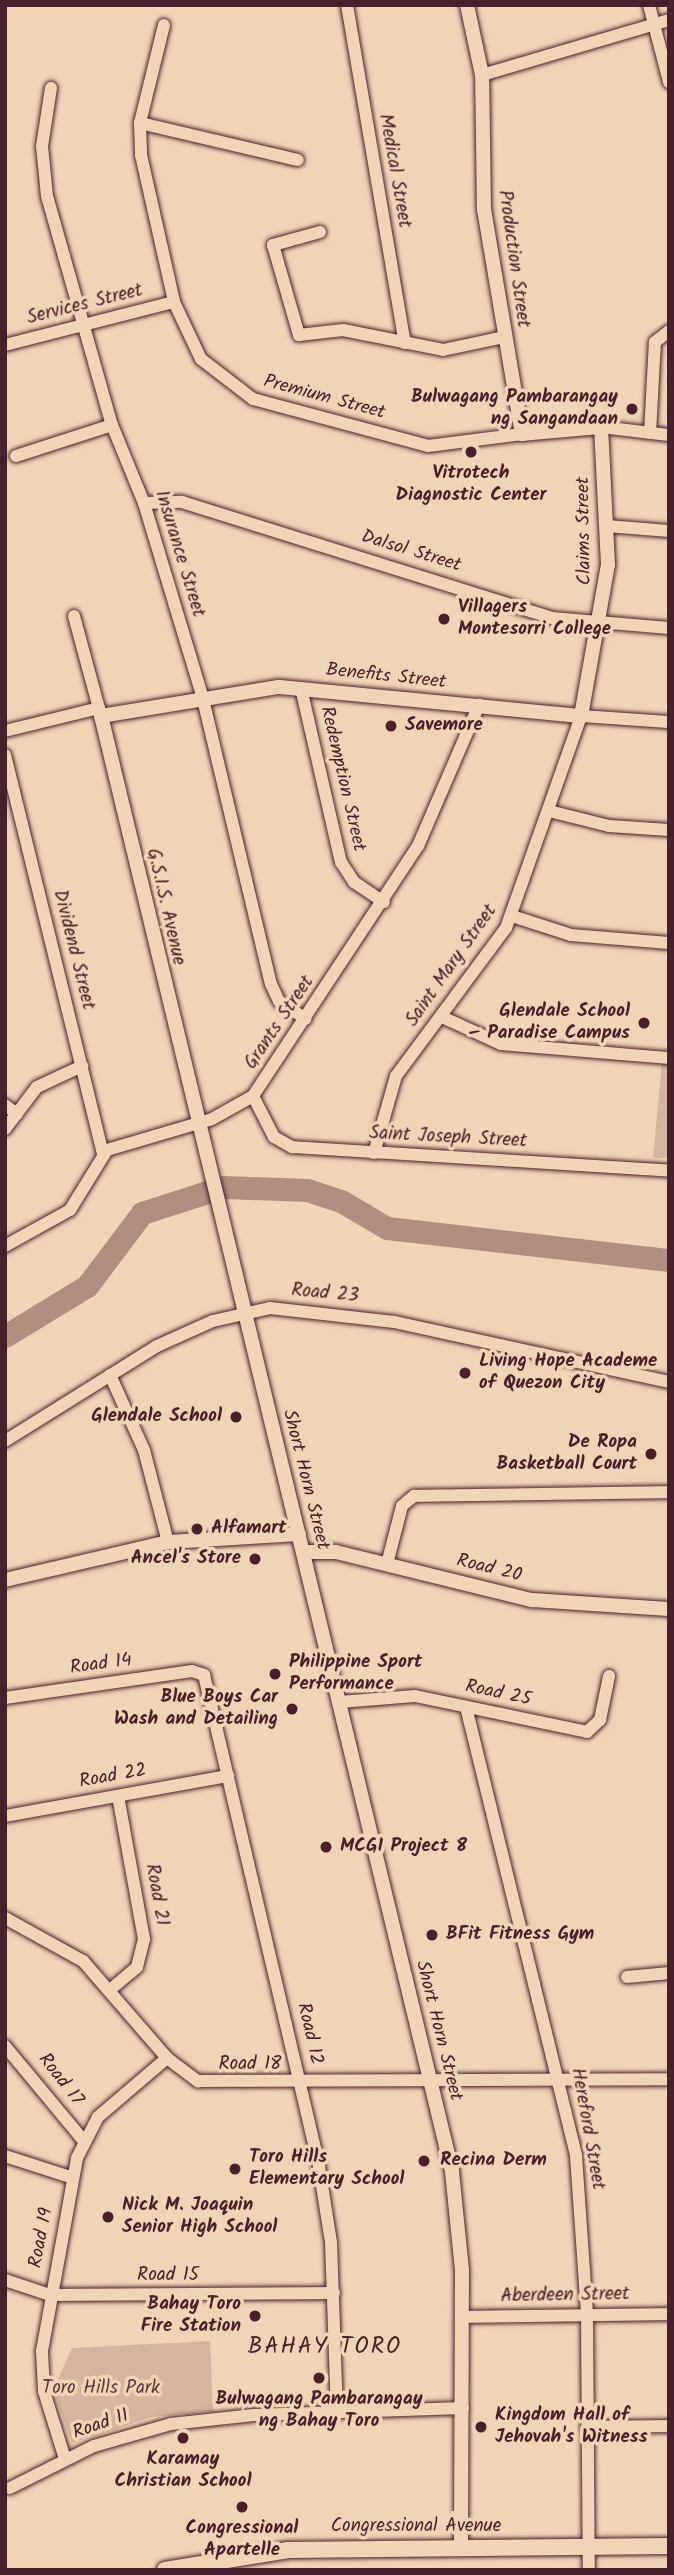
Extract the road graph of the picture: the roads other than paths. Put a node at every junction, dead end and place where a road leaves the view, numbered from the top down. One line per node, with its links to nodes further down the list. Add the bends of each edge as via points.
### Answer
1 (347, 5): 16 (street, Medical Street)
2 (467, 5): 6 (street, Production Street)
3 (649, 5): 4 (street)
4 (663, 23): 6 (street); 7 (street)
5 (163, 25): 9 (street, Premium Street)
6 (482, 75): 15 (street, Production Street, via 484,210)
7 (669, 82)
8 (51, 89): 13 (street, Insurance Street, via 43,138 46,186)
9 (140, 123): 10 (street); 12 (street, Premium Street)
10 (298, 160)
11 (320, 232): 16 (street, via 272,245 294,330 343,330)
12 (174, 302): 13 (street, Services Street); 21 (street, Premium Street, via 201,359 253,399 439,448)
13 (85, 325): 17 (street, Services Street); 18 (street, Insurance Street)
14 (669, 331): 20 (street, via 656,342)
15 (504, 337): 16 (street, via 443,350); 21 (street, Production Street)
16 (405, 343)
17 (5, 345)
18 (111, 425): 23 (street); 24 (street, Insurance Street)
19 (601, 427): 20 (street, Premium Street); 21 (street, Premium Street); 25 (street, Claims Street)
20 (650, 433): 22 (street, Premium Street)
21 (522, 434)
22 (669, 435)
23 (16, 456)
24 (144, 503): 28 (street, Dalsol Street, via 182,502 519,610); 31 (street, Insurance Street)
25 (607, 526): 26 (street); 28 (street, Claims Street)
26 (669, 531)
27 (74, 616): 33 (street, G.S.I.S. Avenue)
28 (602, 623): 29 (street, Dalsol Street); 34 (street, Claims Street)
29 (669, 628)
30 (301, 688): 31 (street, Benefits Street); 32 (street, Benefits Street); 40 (street, Redemption Street, via 341,862 354,881)
31 (202, 695): 33 (street, Benefits Street); 44 (street, Insurance Street, via 271,984 279,1001)
32 (479, 705): 34 (street, Benefits Street); 40 (street, Grants Street, via 428,829)
33 (100, 712): 36 (street, Benefits Street); 50 (street, G.S.I.S. Avenue)
34 (581, 716): 35 (street, Benefits Street); 38 (street, Saint Mary Street)
35 (669, 722)
36 (5, 731)
37 (5, 755): 46 (street, Dividend Street)
38 (549, 811): 39 (street); 41 (street, Saint Mary Street)
39 (669, 830)
40 (384, 902): 44 (street, Grants Street)
41 (512, 916): 42 (street, via 571,935); 43 (street, Saint Mary Street)
42 (669, 943)
43 (442, 1017): 45 (street, via 501,1044); 52 (street, Saint Mary Street, via 396,1076)
44 (306, 1019): 47 (street, Grants Street)
45 (669, 1058)
46 (82, 1066): 49 (street, via 50,1077); 53 (street, Dividend Street)
47 (253, 1096): 50 (street, Grants Street); 52 (street, Saint Joseph Street, via 274,1137 288,1146)
48 (5, 1105): 49 (street)
49 (16, 1114): 51 (street)
50 (198, 1123): 53 (street, Grants Street); 55 (street, G.S.I.S. Avenue)
51 (5, 1129)
52 (374, 1153): 54 (street, Saint Joseph Street)
53 (103, 1154): 56 (street, via 70,1210)
54 (669, 1171)
55 (219, 1207): 57 (street, Short Horn Street)
56 (5, 1246)
57 (244, 1311): 58 (street, Road 23, via 187,1331); 59 (street, Road 23, via 296,1309 384,1320); 62 (street, Short Horn Street)
58 (110, 1374): 60 (street, Road 23); 63 (street, via 144,1450)
59 (669, 1382)
60 (5, 1441)
61 (669, 1492): 65 (street, via 414,1496 402,1506)
62 (299, 1534): 63 (street); 64 (street, Short Horn Street)
63 (168, 1542): 66 (street)
64 (303, 1552): 65 (street, Road 20); 71 (street, Short Horn Street)
65 (387, 1564): 67 (street, Road 20, via 532,1600)
66 (5, 1580)
67 (669, 1609)
68 (202, 1671): 70 (street, Road 14); 73 (street, Road 12)
69 (609, 1676): 72 (street, Road 25, via 600,1720 587,1732)
70 (5, 1698)
71 (340, 1702): 72 (street, Road 25, via 397,1694); 84 (street, Short Horn Street)
72 (466, 1707): 83 (street, Hereford Street)
73 (228, 1776): 74 (street, Road 22); 85 (street, Road 12)
74 (118, 1796): 75 (street, Road 22); 79 (street, Road 21, via 144,1939 137,1966)
75 (5, 1816)
76 (5, 1918): 79 (street, Road 18, via 56,1941)
77 (669, 1973): 78 (street)
78 (627, 1977)
79 (111, 1989): 81 (street, Road 18)
80 (5, 2046): 86 (street, Road 17)
81 (167, 2058): 85 (street, Road 18, via 187,2076 212,2085); 86 (street, Road 19, via 97,2117)
82 (669, 2079): 83 (street, Road 18)
83 (560, 2081): 84 (street, Road 18); 93 (street, Hereford Street, via 576,2156)
84 (430, 2083): 85 (street, Road 18); 94 (street, Short Horn Street, via 458,2209)
85 (301, 2084): 90 (street, Road 12, via 330,2233)
86 (83, 2140): 88 (street, Road 19)
87 (5, 2156): 88 (street)
88 (73, 2178): 91 (street, Road 19)
89 (5, 2280): 91 (street, Road 15)
90 (334, 2293): 91 (street, Road 15); 96 (street, Road 12)
91 (50, 2295): 99 (street, Road 19, via 42,2372)
92 (669, 2314): 93 (street, Aberdeen Street)
93 (587, 2315): 94 (street, Aberdeen Street); 98 (street, Hereford Street)
94 (463, 2317): 95 (street, Short Horn Street)
95 (463, 2409): 96 (street, Road 11); 102 (street, Short Horn Street)
96 (337, 2412): 99 (street, Road 11, via 171,2424)
97 (669, 2426): 98 (street)
98 (587, 2427): 103 (street, Hereford Street)
99 (65, 2459): 100 (street, Road 11)
100 (10, 2488)
101 (669, 2546): 103 (main road, Congressional Avenue)
102 (461, 2548): 103 (main road, Congressional Avenue); 104 (main road, Congressional Avenue, via 257,2552)
103 (588, 2548): 105 (street, Hereford Street)
104 (165, 2570)
105 (589, 2570)

